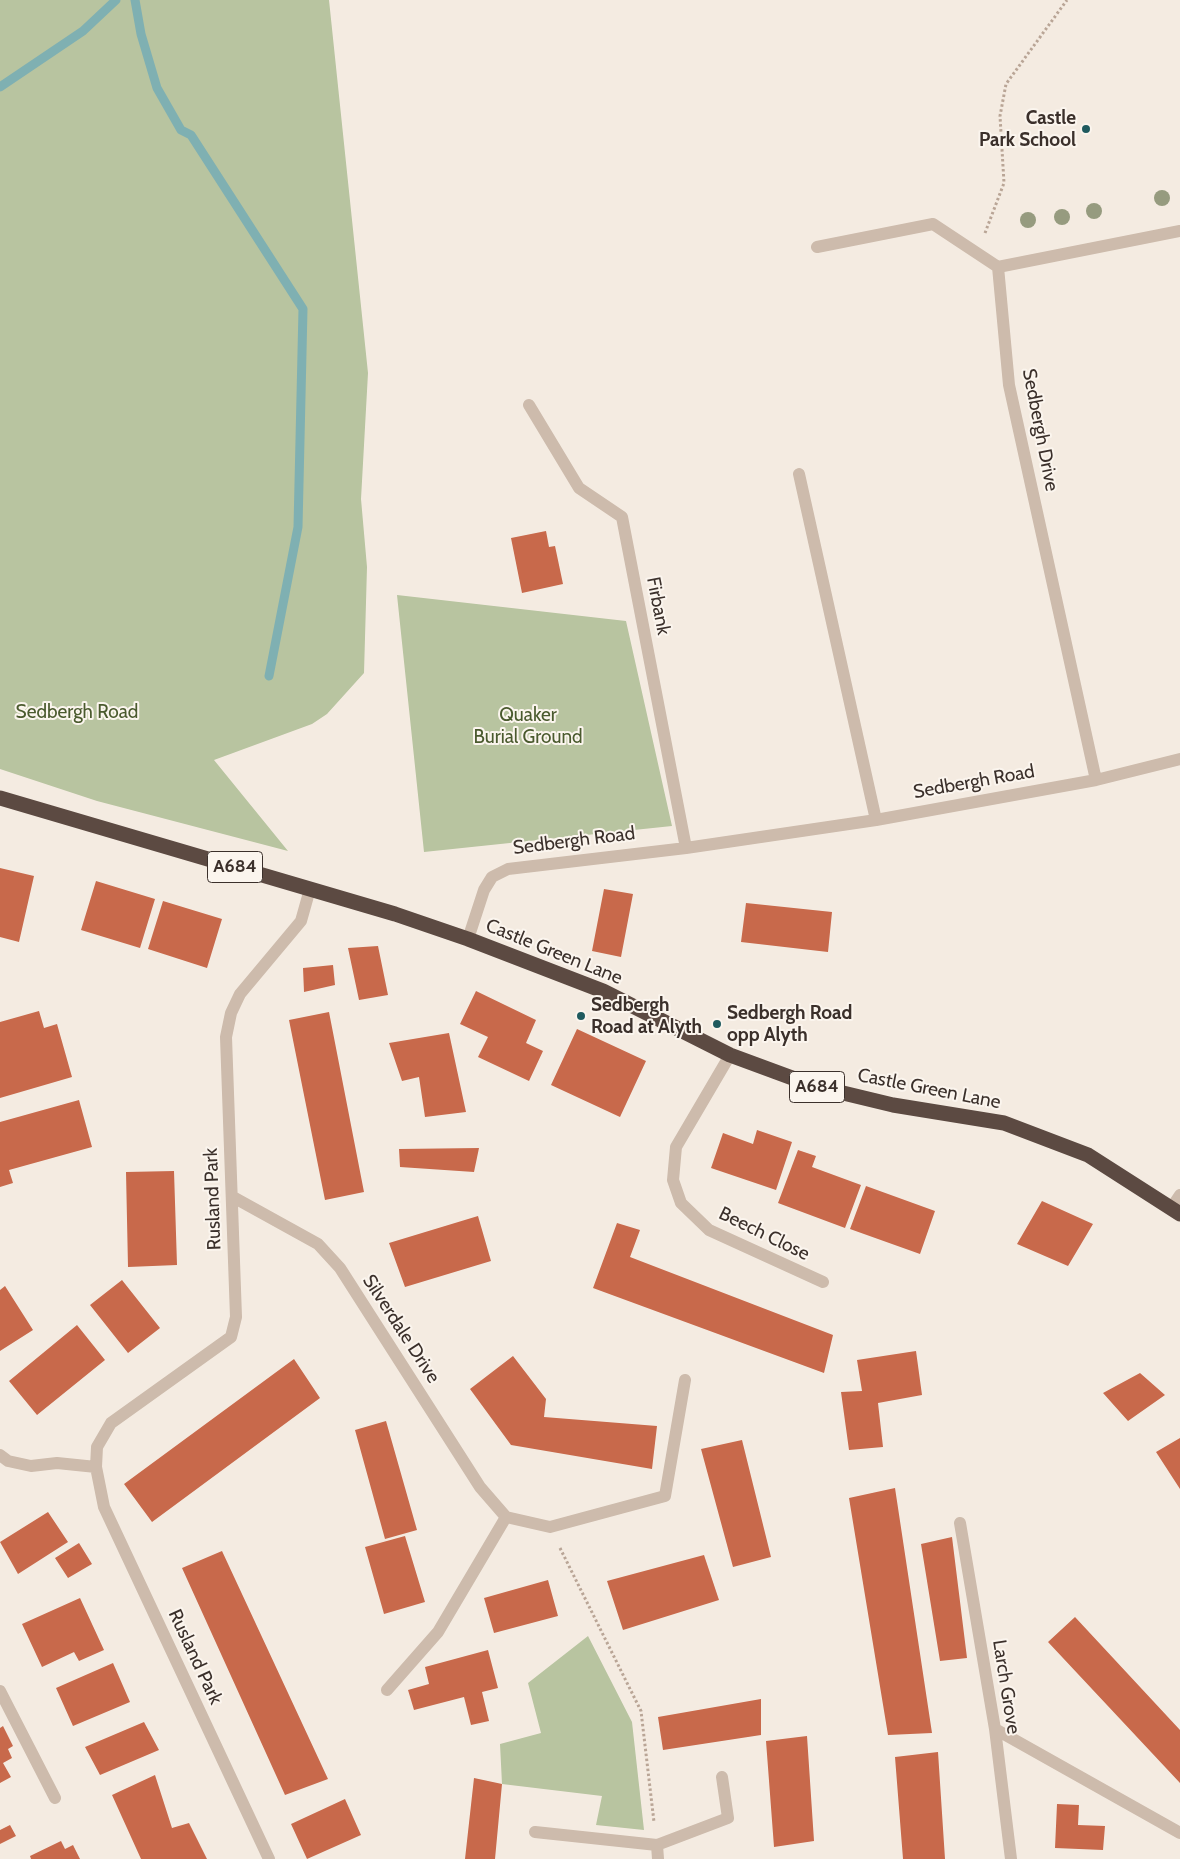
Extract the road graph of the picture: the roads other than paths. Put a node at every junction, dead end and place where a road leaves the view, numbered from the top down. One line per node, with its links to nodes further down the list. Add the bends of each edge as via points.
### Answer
1 (1180, 231): 3 (street)
2 (817, 247): 3 (street, via 934,224)
3 (998, 267): 7 (street, Sedbergh Drive, via 1010,385)
4 (529, 405): 10 (street, Firbank, via 579,488 622,517)
5 (799, 474): 9 (street)
6 (1180, 759): 7 (street, Sedbergh Road)
7 (1096, 780): 9 (street, Sedbergh Road)
8 (0, 798): 11 (highway, A684)
9 (876, 820): 10 (street, Sedbergh Road)
10 (686, 848): 12 (street, Sedbergh Road, via 508,869 492,877 484,890)
11 (310, 889): 12 (highway, A684); 14 (street, Rusland Park, via 301,921 240,994 231,1013 226,1037)
12 (468, 939): 13 (highway, Castle Green Lane / A684, via 603,990)
13 (730, 1055): 15 (highway, Castle Green Lane / A684, via 814,1086 893,1105 1004,1123 1088,1155); 16 (street, Beech Close, via 676,1147 673,1180 681,1203 708,1230)
14 (232, 1197): 19 (street, Rusland Park, via 236,1317 231,1338 111,1423 97,1447); 20 (street, Silverdale Drive, via 318,1244 340,1268 480,1487)
15 (1177, 1205)
16 (824, 1282)
17 (685, 1380): 20 (street, via 665,1496 550,1527)
18 (0, 1455): 19 (street, via 8,1461 31,1466 57,1463)
19 (96, 1468): 30 (street, Rusland Park, via 104,1507)
20 (506, 1517): 22 (street, via 438,1632)
21 (960, 1523): 24 (street, Larch Grove)
22 (387, 1690)
23 (0, 1691): 26 (street)
24 (995, 1729): 28 (street); 32 (street, Larch Grove)
25 (722, 1778): 29 (street, via 728,1818)
26 (55, 1798)
27 (535, 1832): 29 (street)
28 (1180, 1833)
29 (657, 1845): 31 (street)
30 (269, 1859)
31 (658, 1859)
32 (1011, 1859)

